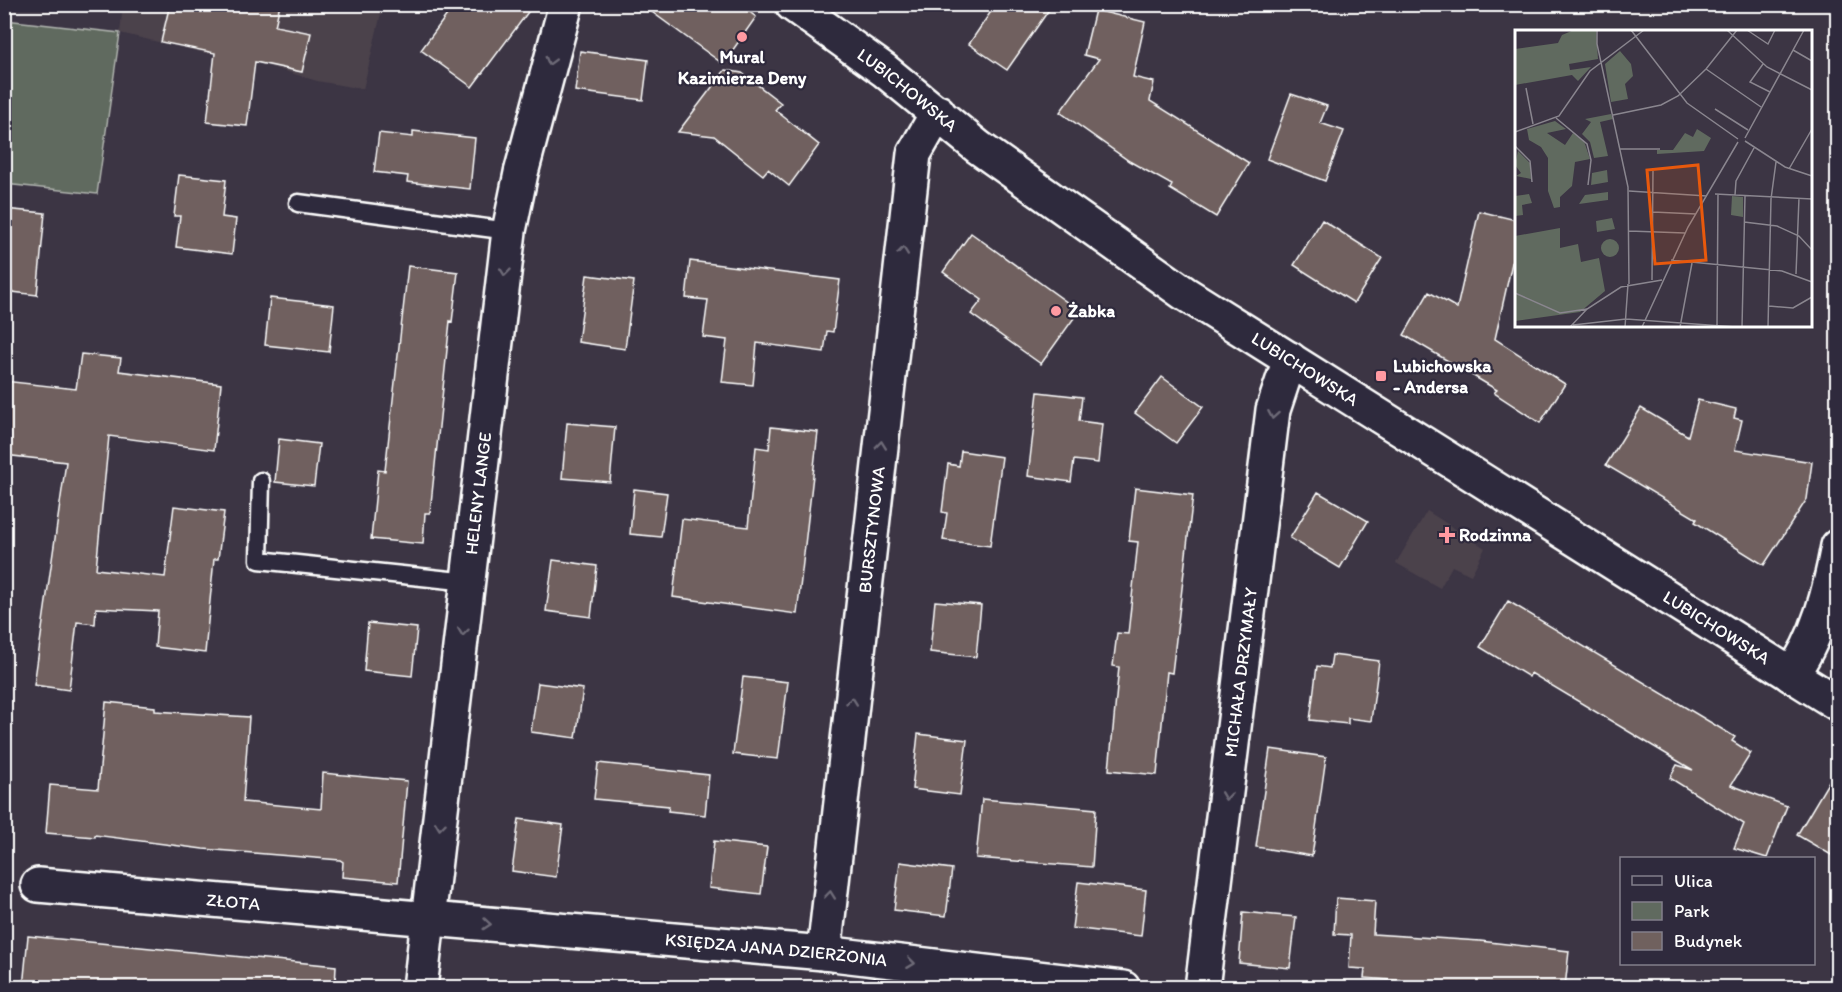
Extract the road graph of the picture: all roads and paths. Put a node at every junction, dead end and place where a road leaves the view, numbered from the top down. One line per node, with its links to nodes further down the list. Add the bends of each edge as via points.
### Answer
1 (566, 4): 5 (street, HELENY LANGE, one-way to 5, via 520,173)
2 (792, 4): 3 (street, LUBICHOWSKA)
3 (938, 112): 6 (street, LUBICHOWSKA, via 978,147 1184,293); 14 (street, BURSZTYNOWA, one-way to 3, via 914,154)
4 (298, 203): 5 (lane)
5 (509, 231): 9 (street, HELENY LANGE, one-way to 9)
6 (1290, 359): 10 (street, LUBICHOWSKA); 17 (street, MICHAŁA DRZYMAŁY, one-way to 17, via 1273,410)
7 (261, 481): 9 (lane, via 259,560)
8 (1838, 546): 10 (street, via 1807,653)
9 (469, 582): 13 (street, HELENY LANGE, one-way to 13)
10 (1791, 675): 11 (street, LUBICHOWSKA)
11 (1838, 704)
12 (38, 885): 13 (street, ZŁOTA)
13 (428, 919): 14 (street, KSIĘDZA JANA DZIERŻONIA, one-way to 14); 15 (street, HELENY LANGE)
14 (824, 953): 16 (street, KSIĘDZA JANA DZIERŻONIA, one-way to 16)
15 (420, 987)
16 (1123, 987)
17 (1202, 987)

